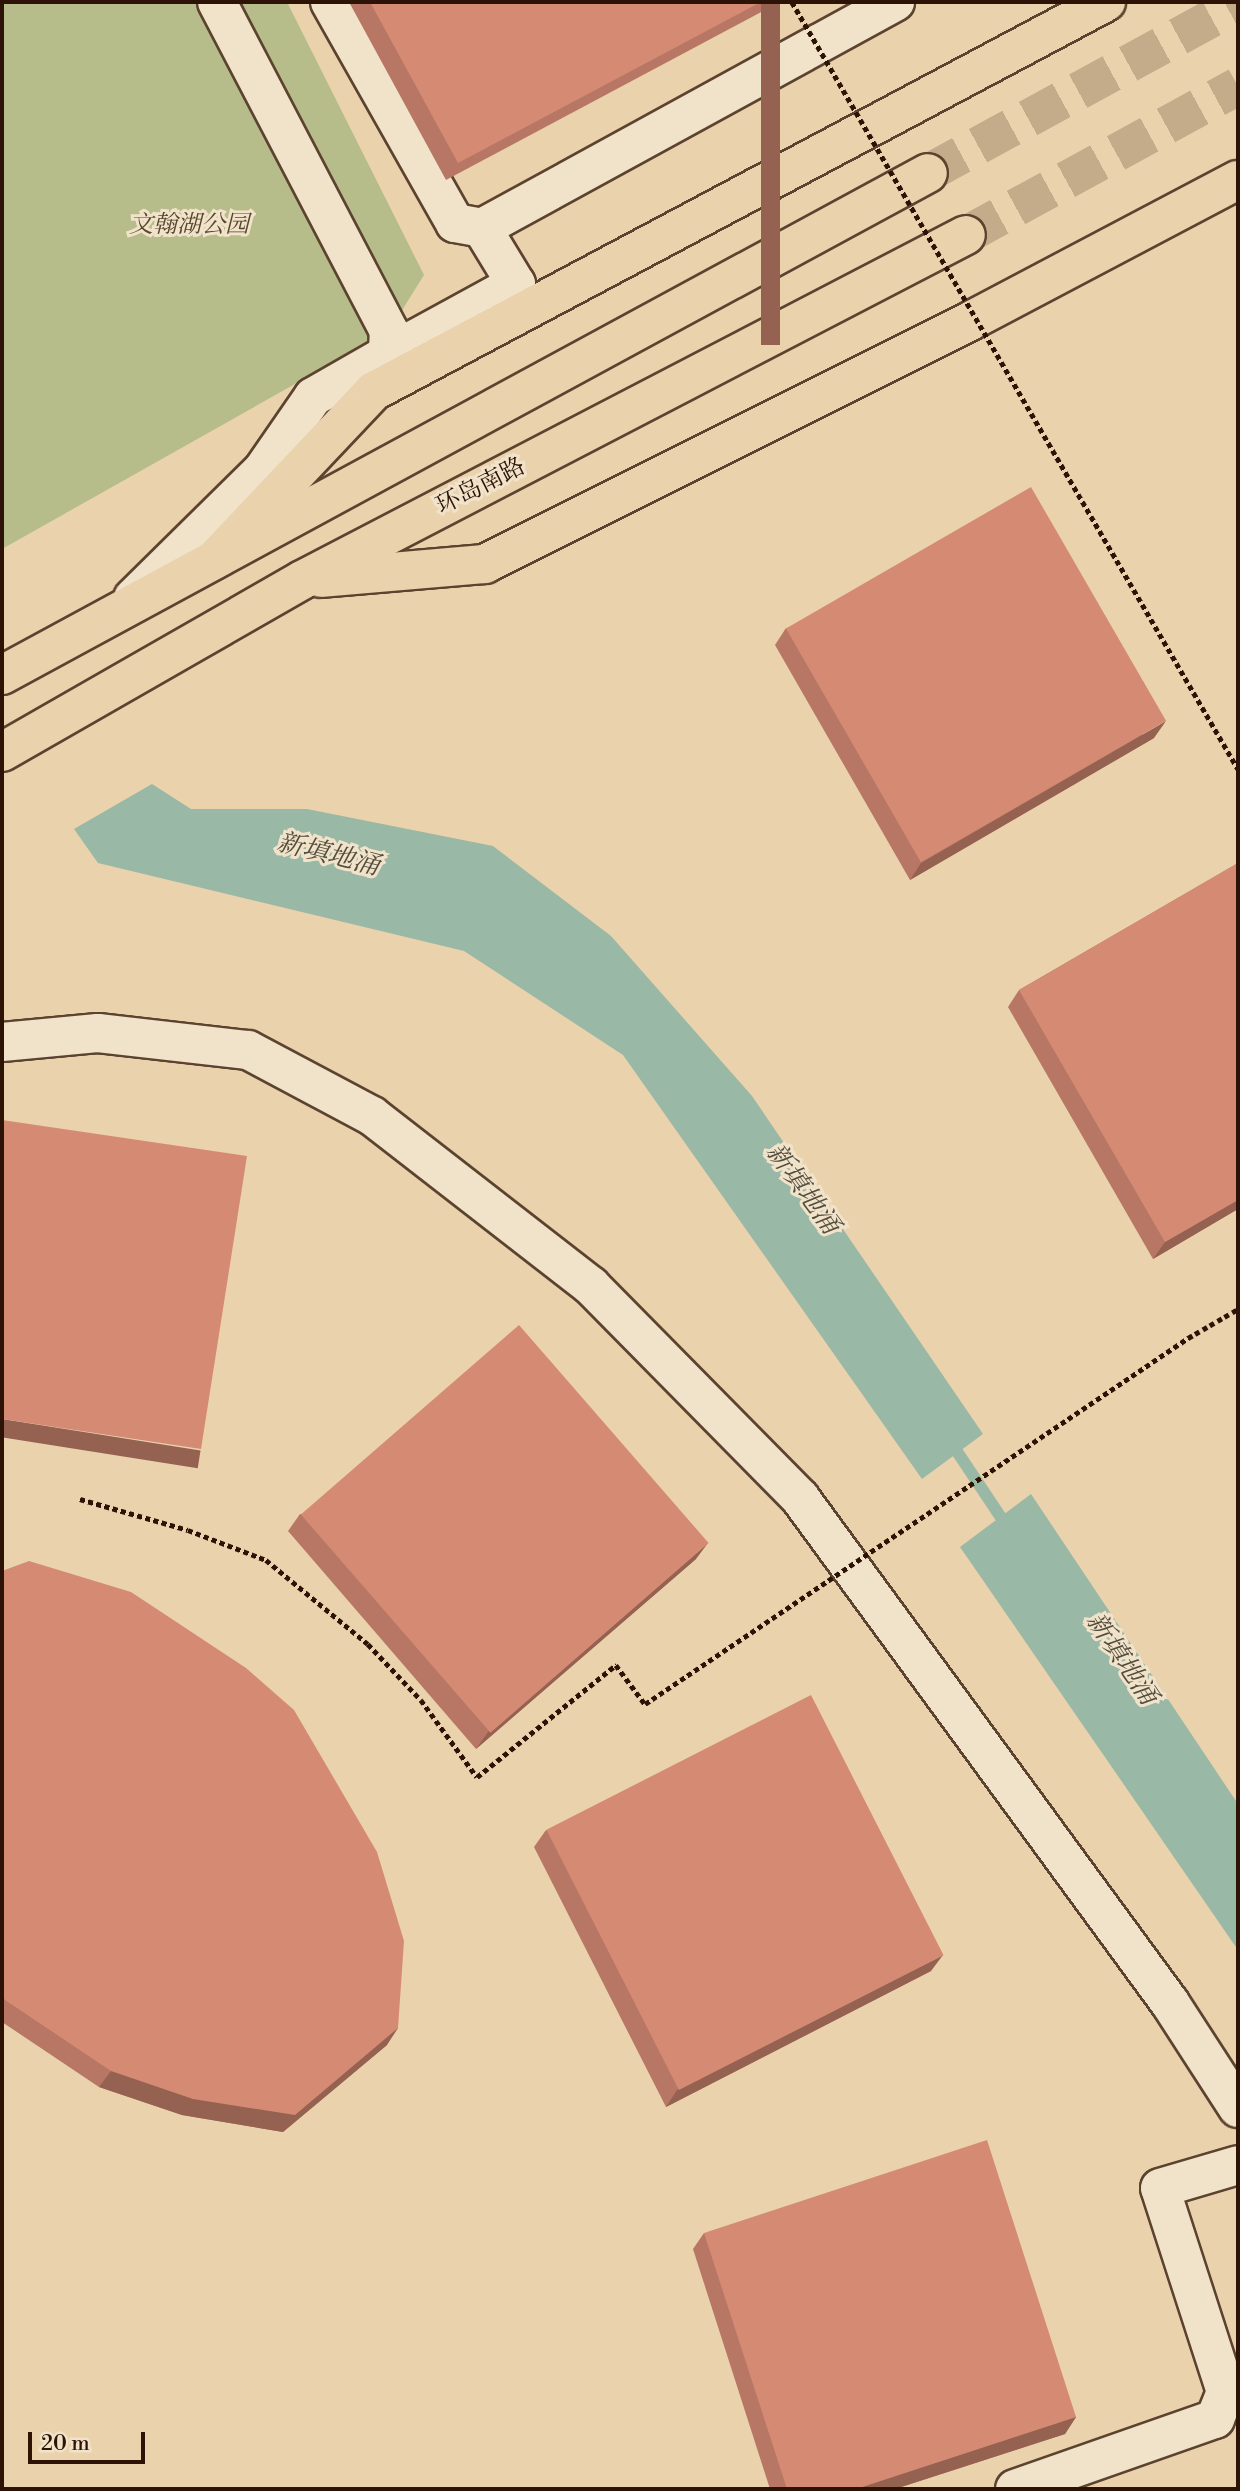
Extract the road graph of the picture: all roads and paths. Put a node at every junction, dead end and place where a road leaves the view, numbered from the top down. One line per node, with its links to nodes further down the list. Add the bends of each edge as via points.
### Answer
1 (217, 2): 10 (lane, via 389,331)
2 (330, 2): 8 (lane, via 455,223)
3 (792, 2): 16 (path, bridge)
4 (895, 2): 8 (lane)
5 (1105, 2): 11 (main road, via 374,391)
6 (928, 173): 11 (main road)
7 (1238, 180): 12 (main road, via 974,319 485,564)
8 (482, 229): 10 (lane, via 516,284)
9 (966, 234): 12 (main road, 环岛南路)
10 (388, 355): 13 (lane, via 313,397 262,471)
11 (214, 559): 13 (main road)
12 (302, 580): 15 (main road, 环岛南路)
13 (120, 612): 14 (main road)
14 (2, 675)
15 (2, 752)
16 (1238, 769)
17 (2, 1042): 20 (lane, via 98,1033 248,1050 372,1116 591,1286 800,1497 1170,2003)
18 (1238, 1310): 19 (path, bridge, via 1188,1338 645,1704 616,1665 477,1777 421,1700 369,1644 266,1560 188,1530)
19 (80, 1499)
20 (1238, 2108)
21 (1238, 2165): 22 (lane, via 1160,2188 1226,2392 1215,2419)
22 (1015, 2489)

